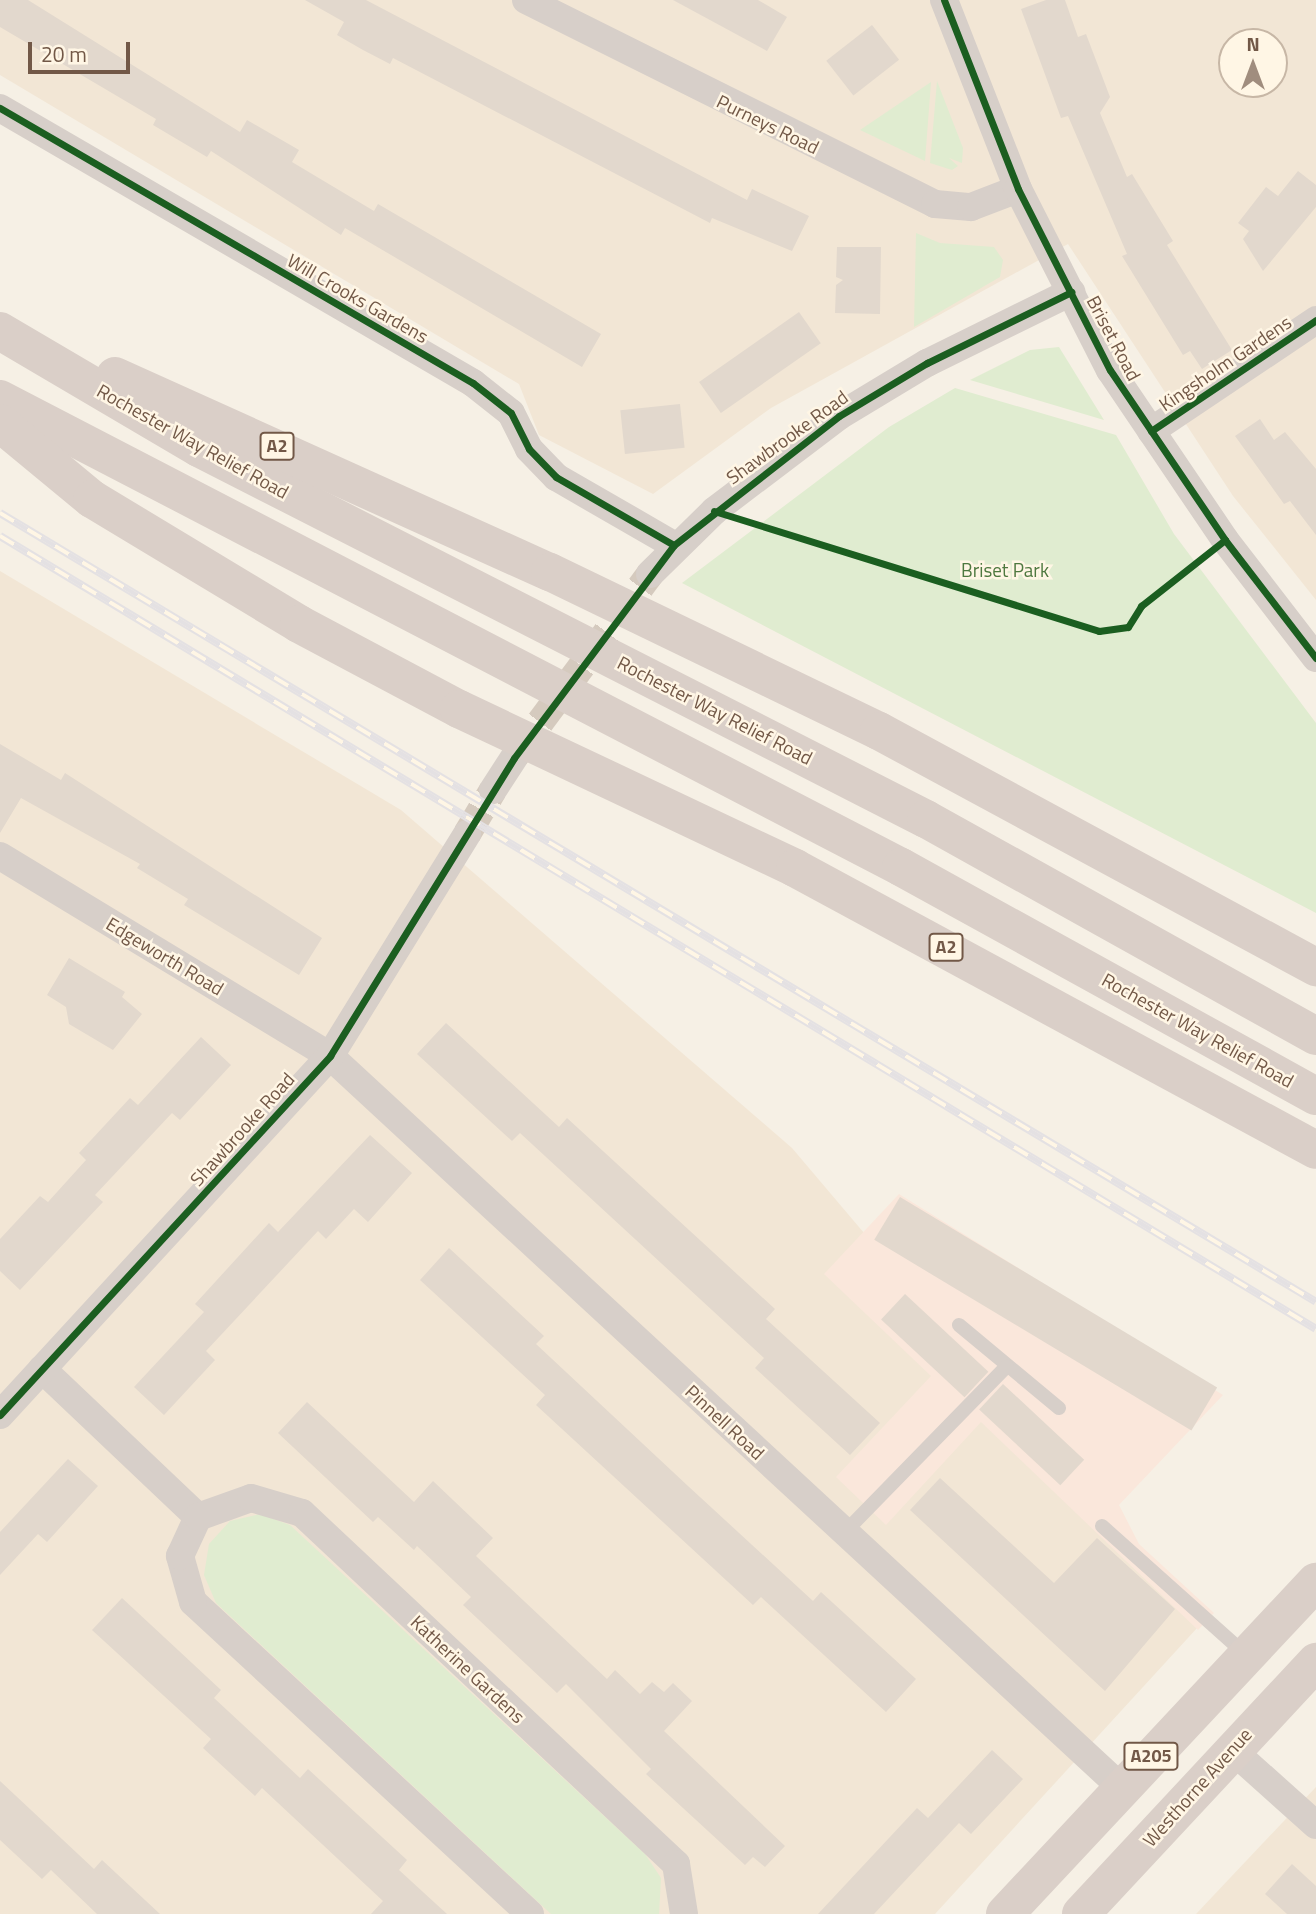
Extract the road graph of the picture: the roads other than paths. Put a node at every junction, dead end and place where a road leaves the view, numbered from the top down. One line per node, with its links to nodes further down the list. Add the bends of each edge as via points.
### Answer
1 (526, 0): 4 (street, Purneys Road, via 935,204 971,207)
2 (944, 0): 4 (street, Briset Road)
3 (0, 108): 11 (street, Will Crooks Gardens, via 473,383 511,413 529,449 556,477)
4 (1018, 189): 5 (street, Briset Road)
5 (1071, 292): 10 (street, Briset Road, via 1110,370); 11 (street, Shawbrooke Road, via 927,363 839,416)
6 (1316, 320): 10 (street, Kingsholm Gardens)
7 (0, 329): 18 (highway, A2, via 212,416 879,731); 19 (highway, Rochester Way Relief Road / A2, via 199,448 963,839)
8 (0, 399): 21 (highway, Rochester Way Relief Road / A2, via 1039,940)
9 (0, 423): 22 (highway, A2, via 92,499 299,624 459,709 795,868)
10 (1151, 431): 13 (street, Briset Road)
11 (674, 545): 12 (street, Shawbrooke Road)
12 (650, 574)
13 (1316, 658)
14 (514, 758): 15 (street)
15 (493, 790)
16 (467, 834): 20 (street, Shawbrooke Road)
17 (0, 856): 20 (street, Edgeworth Road)
18 (1316, 967)
19 (1316, 1036)
20 (330, 1056): 25 (street, Shawbrooke Road); 30 (street, Pinnell Road)
21 (1310, 1093)
22 (1316, 1150)
23 (959, 1325): 24 (lane)
24 (1007, 1366): 26 (lane); 30 (lane)
25 (42, 1369): 27 (street, Shawbrooke Road); 28 (street)
26 (1059, 1409)
27 (0, 1415)
28 (198, 1517): 37 (street, via 180,1556 193,1602); 38 (street, Katherine Gardens, via 251,1498 302,1513 676,1864)
29 (1102, 1526): 32 (lane)
30 (844, 1533): 35 (street, Pinnell Road)
31 (1316, 1582): 32 (highway, A205)
32 (1245, 1654): 35 (highway, A205)
33 (1316, 1662): 34 (highway, Westhorne Avenue / A205)
34 (1231, 1749): 36 (street); 40 (highway, Westhorne Avenue / A205)
35 (1122, 1788): 39 (highway, A205)
36 (1316, 1825)
37 (530, 1914)
38 (684, 1914)
39 (1004, 1914)
40 (1081, 1914)

